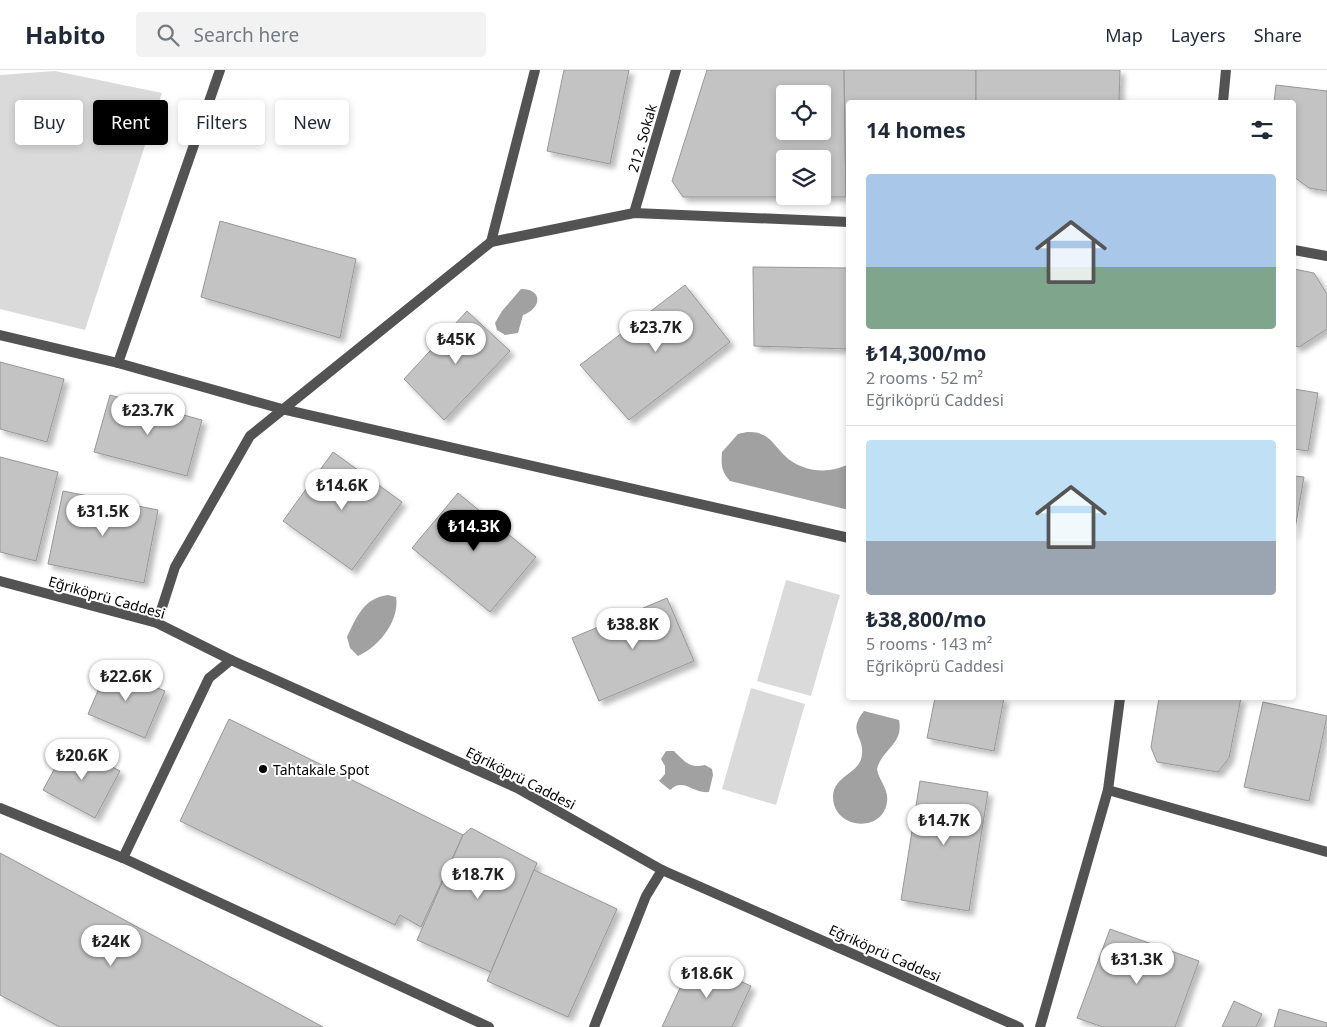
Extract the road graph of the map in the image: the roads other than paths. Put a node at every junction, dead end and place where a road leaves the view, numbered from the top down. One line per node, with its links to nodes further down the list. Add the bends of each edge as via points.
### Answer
1 (220, 70): 12 (street)
2 (535, 70): 8 (street)
3 (676, 70): 6 (street, 212. Sokak)
4 (1226, 70): 5 (street)
5 (1223, 100)
6 (634, 213): 7 (street); 8 (street)
7 (846, 222)
8 (492, 242): 13 (street)
9 (1296, 250): 10 (street)
10 (1327, 256)
11 (0, 335): 12 (street)
12 (118, 363): 13 (street)
13 (282, 410): 14 (street); 16 (street, via 250,436 175,567)
14 (846, 537)
15 (0, 581): 16 (street, Eğriköprü Caddesi)
16 (157, 623): 17 (street, Eğriköprü Caddesi)
17 (231, 660): 22 (street, via 209,678); 23 (street, Eğriköprü Caddesi, via 517,788)
18 (1120, 700): 19 (street)
19 (1108, 790): 21 (street); 27 (street)
20 (0, 808): 22 (street)
21 (1327, 852)
22 (123, 858): 24 (street)
23 (662, 870): 25 (street, via 646,896); 26 (street, Eğriköprü Caddesi)
24 (488, 1027)
25 (594, 1027)
26 (1019, 1027)
27 (1040, 1027)

